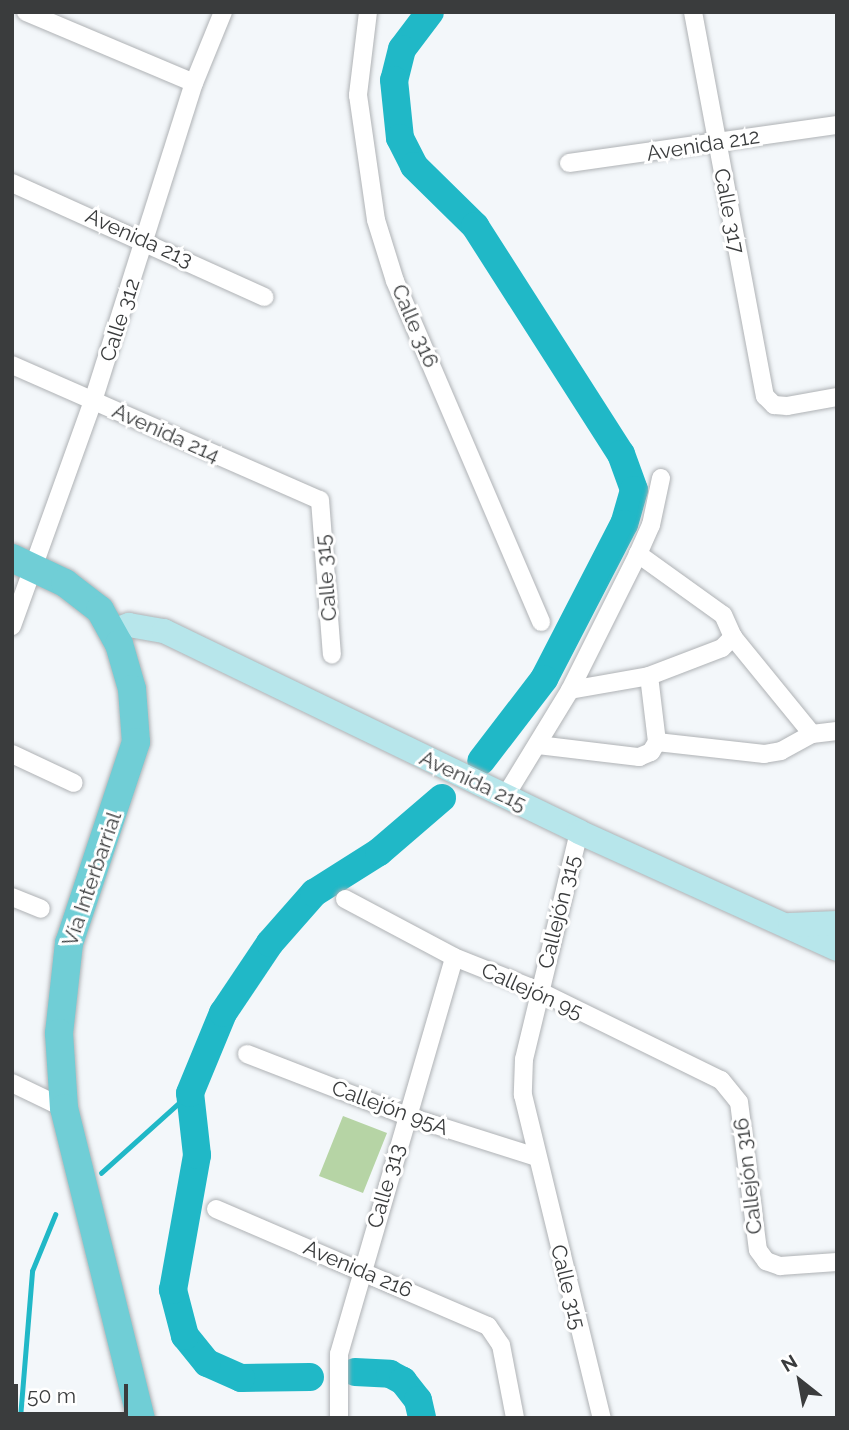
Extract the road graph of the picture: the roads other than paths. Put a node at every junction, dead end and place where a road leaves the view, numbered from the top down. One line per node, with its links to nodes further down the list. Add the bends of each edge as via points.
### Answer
1 (26, 12): 5 (street)
2 (223, 12): 5 (street, Calle 312)
3 (368, 12): 19 (street, Calle 316, via 358,95 376,220 400,292)
4 (693, 12): 7 (street, Calle 317)
5 (194, 83): 10 (street, Calle 312)
6 (837, 125): 7 (street, Avenida 212)
7 (715, 143): 8 (street, Avenida 212); 13 (street, Calle 317, via 765,396 774,405)
8 (569, 163)
9 (12, 183): 10 (street, Avenida 213)
10 (145, 241): 11 (street, Avenida 213); 14 (street, Calle 312)
11 (265, 297)
12 (12, 365): 14 (street, Avenida 214)
13 (837, 397)
14 (93, 401): 16 (street, Avenida 214); 18 (street, Calle 312)
15 (661, 478): 17 (street, via 651,525)
16 (320, 500): 23 (street, Calle 315)
17 (638, 554): 22 (street, via 723,615); 25 (street)
18 (23, 563): 20 (street, Calle 312); 21 (main road, Vía Interbarrial, via 86,596)
19 (541, 622)
20 (12, 626)
21 (113, 631): 32 (street, Avenida 215, via 130,625 164,631); 45 (main road, Vía Interbarrial, via 132,689 136,742 69,943 59,1033)
22 (733, 636): 24 (street, via 722,648); 27 (street)
23 (332, 655)
24 (649, 676): 25 (street); 28 (street)
25 (570, 690): 29 (street)
26 (837, 731): 27 (street)
27 (812, 734): 28 (street, via 781,751 764,754)
28 (657, 742): 29 (street, via 639,757)
29 (538, 745): 32 (street)
30 (12, 754): 31 (street)
31 (74, 783)
32 (506, 795): 33 (street, Avenida 215)
33 (579, 832): 38 (street, Avenida 215); 41 (street, Callejón 315)
34 (12, 897): 36 (street)
35 (345, 900): 40 (street, Callejón 95)
36 (41, 909)
37 (837, 923): 38 (street, Avenida 215)
38 (782, 926): 39 (street)
39 (837, 949)
40 (454, 957): 41 (street, Callejón 95); 46 (street, Calle 313)
41 (538, 991): 43 (street, Callejón 95); 47 (street, Callejón 315, via 522,1075)
42 (247, 1054): 46 (street, Callejón 95A)
43 (721, 1080): 49 (street, Callejón 316, via 739,1102 758,1250 766,1261 780,1266)
44 (12, 1083): 45 (street)
45 (64, 1108): 51 (main road, Vía Interbarrial)
46 (407, 1116): 47 (street, Callejón 95A); 50 (street, Calle 313)
47 (536, 1157): 54 (street, Calle 315)
48 (216, 1209): 50 (street, Avenida 216)
49 (837, 1262)
50 (362, 1270): 52 (street, Calle 313, via 339,1354); 53 (street, Avenida 216, via 477,1319 496,1335)
51 (141, 1418)
52 (339, 1418)
53 (515, 1418)
54 (602, 1418)

